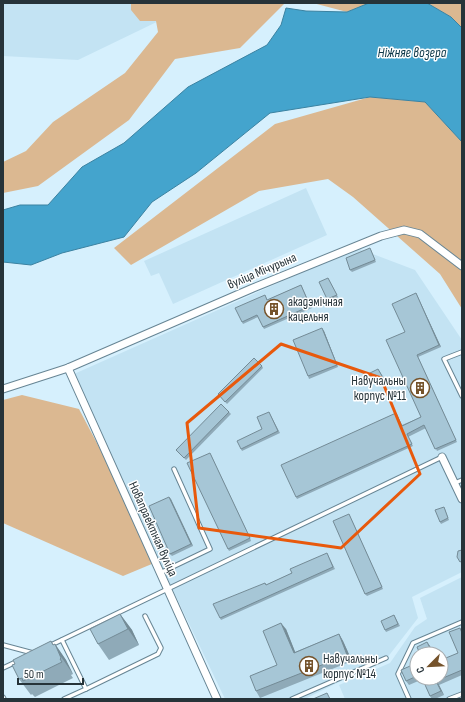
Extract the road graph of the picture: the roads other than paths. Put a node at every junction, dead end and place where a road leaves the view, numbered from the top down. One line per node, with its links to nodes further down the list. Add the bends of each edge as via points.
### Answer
1 (462, 266): 3 (street, вуліца Мічурына, via 420,234 404,230 381,236 316,262)
2 (462, 352): 5 (lane, via 444,359)
3 (68, 368): 4 (street, вуліца Мічурына); 11 (street, Новапраектная вуліца)
4 (3, 389)
5 (462, 396)
6 (442, 457): 9 (street); 12 (lane)
7 (174, 469): 11 (lane, via 210,549)
8 (462, 480): 9 (lane)
9 (455, 484): 10 (street)
10 (462, 499)
11 (160, 573): 12 (street, Новапраектная вуліца)
12 (168, 590): 15 (lane); 25 (street, Новапраектная вуліца)
13 (145, 616): 22 (lane, via 160,648 158,654)
14 (462, 622): 27 (lane, via 413,643 398,674)
15 (62, 640): 17 (lane); 22 (lane)
16 (3, 645): 18 (lane, via 34,653)
17 (48, 647)
18 (28, 656)
19 (386, 658): 26 (lane)
20 (22, 659): 21 (lane)
21 (3, 668)
22 (86, 689): 24 (lane)
23 (462, 694): 28 (lane)
24 (64, 699)
25 (217, 699)
26 (292, 699)
27 (409, 699)
28 (449, 699)

